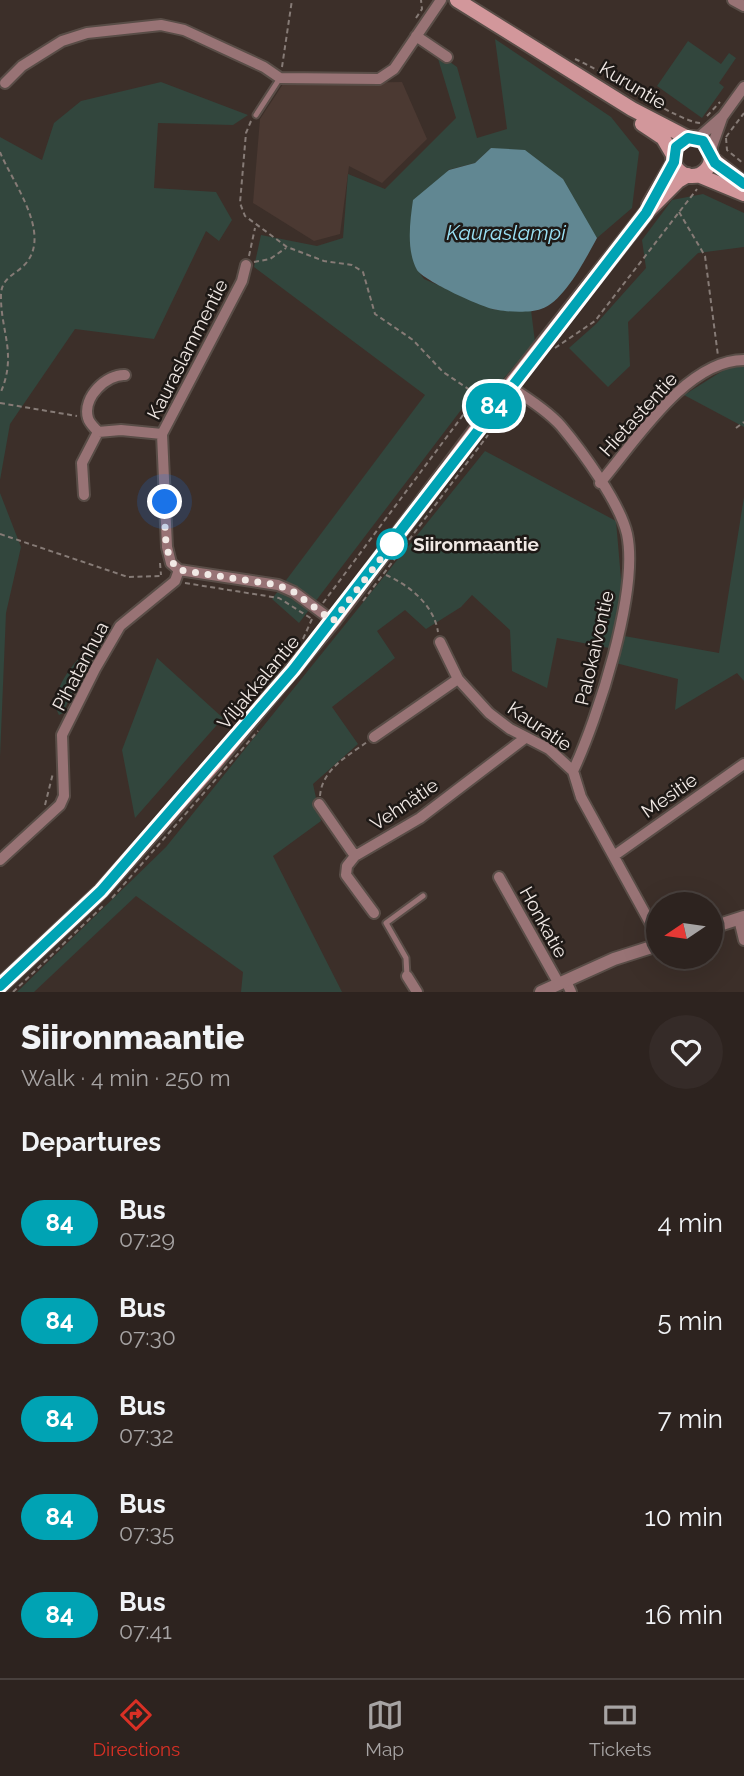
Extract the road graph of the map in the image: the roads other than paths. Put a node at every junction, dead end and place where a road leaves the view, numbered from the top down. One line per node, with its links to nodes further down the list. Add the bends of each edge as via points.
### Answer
1 (441, 0): 5 (street)
2 (457, 0): 7 (main road, Kuruntie)
3 (733, 0): 4 (street)
4 (744, 6)
5 (416, 36): 6 (street); 8 (street, via 394,69 379,79)
6 (447, 57)
7 (558, 65): 13 (main road, Kuruntie); 15 (main road, Kuruntie, via 573,80 663,138)
8 (280, 78): 9 (street, via 184,30 161,24 87,33 62,41 22,66); 11 (lane)
9 (5, 83)
10 (744, 87): 12 (street, via 723,116)
11 (256, 115)
12 (718, 132): 13 (street); 14 (street)
13 (693, 139): 14 (main road); 15 (main road, via 676,147)
14 (711, 155): 16 (main road, via 707,169); 17 (main road)
15 (674, 159): 16 (main road); 19 (main road, Viljakkalantie)
16 (695, 179): 18 (main road); 19 (main road, Viljakkalantie, via 678,181)
17 (744, 184)
18 (744, 194)
19 (646, 213): 23 (main road, Viljakkalantie)
20 (246, 265): 25 (street, Kauraslammentie, via 243,281)
21 (744, 359): 26 (street, Hietastentie, via 719,364 675,394)
22 (125, 375): 24 (street, via 106,379 96,391 88,418)
23 (510, 387): 26 (street, Palokaivontie, via 559,424); 29 (main road, Viljakkalantie)
24 (98, 432): 25 (street); 27 (street, via 82,463)
25 (162, 435): 28 (street, Kauraslammentie, via 167,547)
26 (600, 483): 35 (street, Palokaivontie, via 623,518 628,536 625,599 599,711)
27 (84, 495)
28 (177, 576): 29 (street, via 278,585 294,592 315,615); 39 (street, Pihatanhua, via 120,626 62,735 64,796 60,805)
29 (333, 621): 49 (main road, Viljakkalantie, via 101,891)
30 (440, 642): 31 (street, Kauratie)
31 (458, 678): 32 (street); 33 (street, Kauratie, via 489,713)
32 (374, 737)
33 (525, 738): 35 (street, Kauratie, via 549,749); 38 (street, Vehnätie, via 420,818)
34 (744, 764): 37 (street, Mesitie)
35 (573, 771): 37 (street, via 581,797)
36 (319, 803): 38 (street)
37 (615, 855): 43 (street)
38 (355, 856): 42 (street, via 346,875)
39 (0, 860)
40 (499, 877): 50 (street, Honkatie)
41 (424, 896): 48 (lane, via 386,923 406,958)
42 (374, 913)
43 (646, 914)
44 (742, 918): 45 (street); 46 (street)
45 (723, 924)
46 (744, 940)
47 (646, 949): 50 (street, via 614,959)
48 (407, 976): 51 (street)
49 (0, 986)
50 (565, 986): 52 (street)
51 (416, 992)
52 (541, 992)

